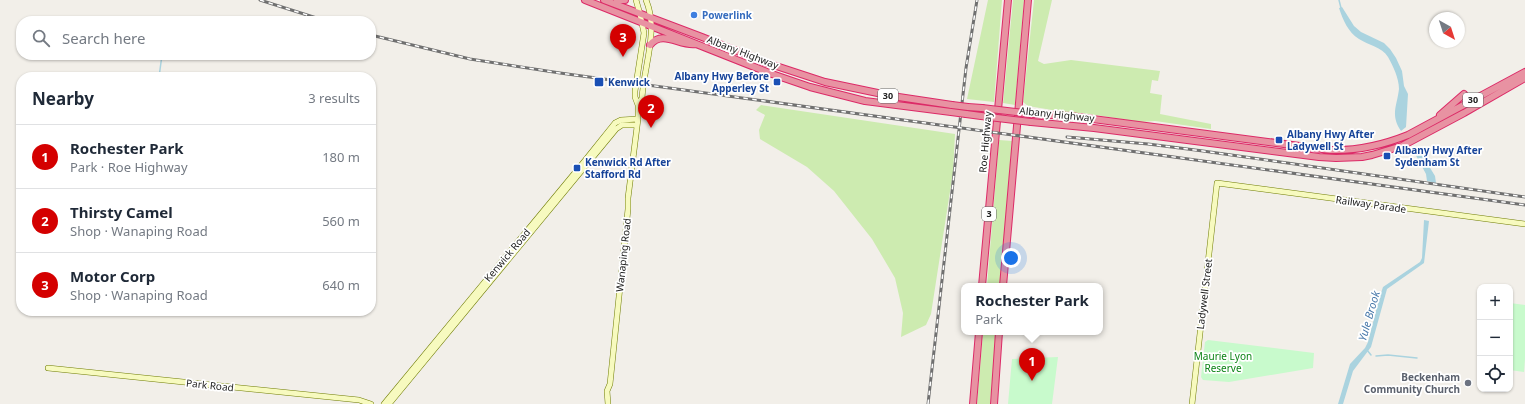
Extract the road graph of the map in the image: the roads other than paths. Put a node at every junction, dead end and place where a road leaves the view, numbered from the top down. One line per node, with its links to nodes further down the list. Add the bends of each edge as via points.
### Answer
1 (585, 0): 11 (highway, Albany Highway)
2 (604, 0): 9 (highway, Albany Highway)
3 (617, 0): 4 (highway)
4 (625, 0)
5 (636, 0): 9 (main road)
6 (646, 0): 10 (main road, Wanaping Road)
7 (1008, 0): 26 (highway, Roe Highway / 3)
8 (1028, 0): 27 (highway, 3)
9 (640, 14): 10 (highway, Albany Highway); 11 (main road)
10 (650, 17): 12 (main road, Wanaping Road); 23 (highway, Albany Highway / 30, bridge, via 767,63 825,82 952,105 1070,116 1330,150 1369,148 1391,142)
11 (643, 23): 12 (highway, Albany Highway); 16 (main road, Wanaping Road, via 644,33)
12 (651, 27): 13 (highway, Albany Highway); 14 (main road, Wanaping Road)
13 (696, 44): 14 (highway, via 689,46 663,38 655,40); 19 (highway, Albany Highway / 30, bridge, via 772,74 830,93 864,100 1314,156 1353,158 1402,146)
14 (650, 45): 15 (main road, Wanaping Road)
15 (648, 59): 16 (main road); 18 (main road, Wanaping Road)
16 (638, 66): 18 (main road); 21 (main road, Wanaping Road, via 635,97)
17 (1525, 72): 23 (highway, Albany Highway / 30)
18 (645, 73): 21 (main road, Wanaping Road, via 642,98)
19 (1525, 78)
20 (1464, 94): 23 (highway)
21 (638, 105): 22 (main road, Wanaping Road)
22 (638, 122): 32 (main road, Kenwick Road, via 621,120 612,126); 33 (main road, Kenwick Road, via 616,129); 34 (main road, Wanaping Road, via 610,384 607,391)
23 (1421, 128)
24 (1217, 183): 25 (main road, Railway Parade); 37 (main road, Ladywell Street)
25 (1525, 224)
26 (982, 283)
27 (1003, 283)
28 (979, 335): 35 (highway)
29 (999, 335): 36 (highway)
30 (48, 368): 31 (main road, Park Road, via 359,400)
31 (371, 404)
32 (384, 404)
33 (389, 404)
34 (608, 404)
35 (973, 404)
36 (994, 404)
37 (1192, 404)

